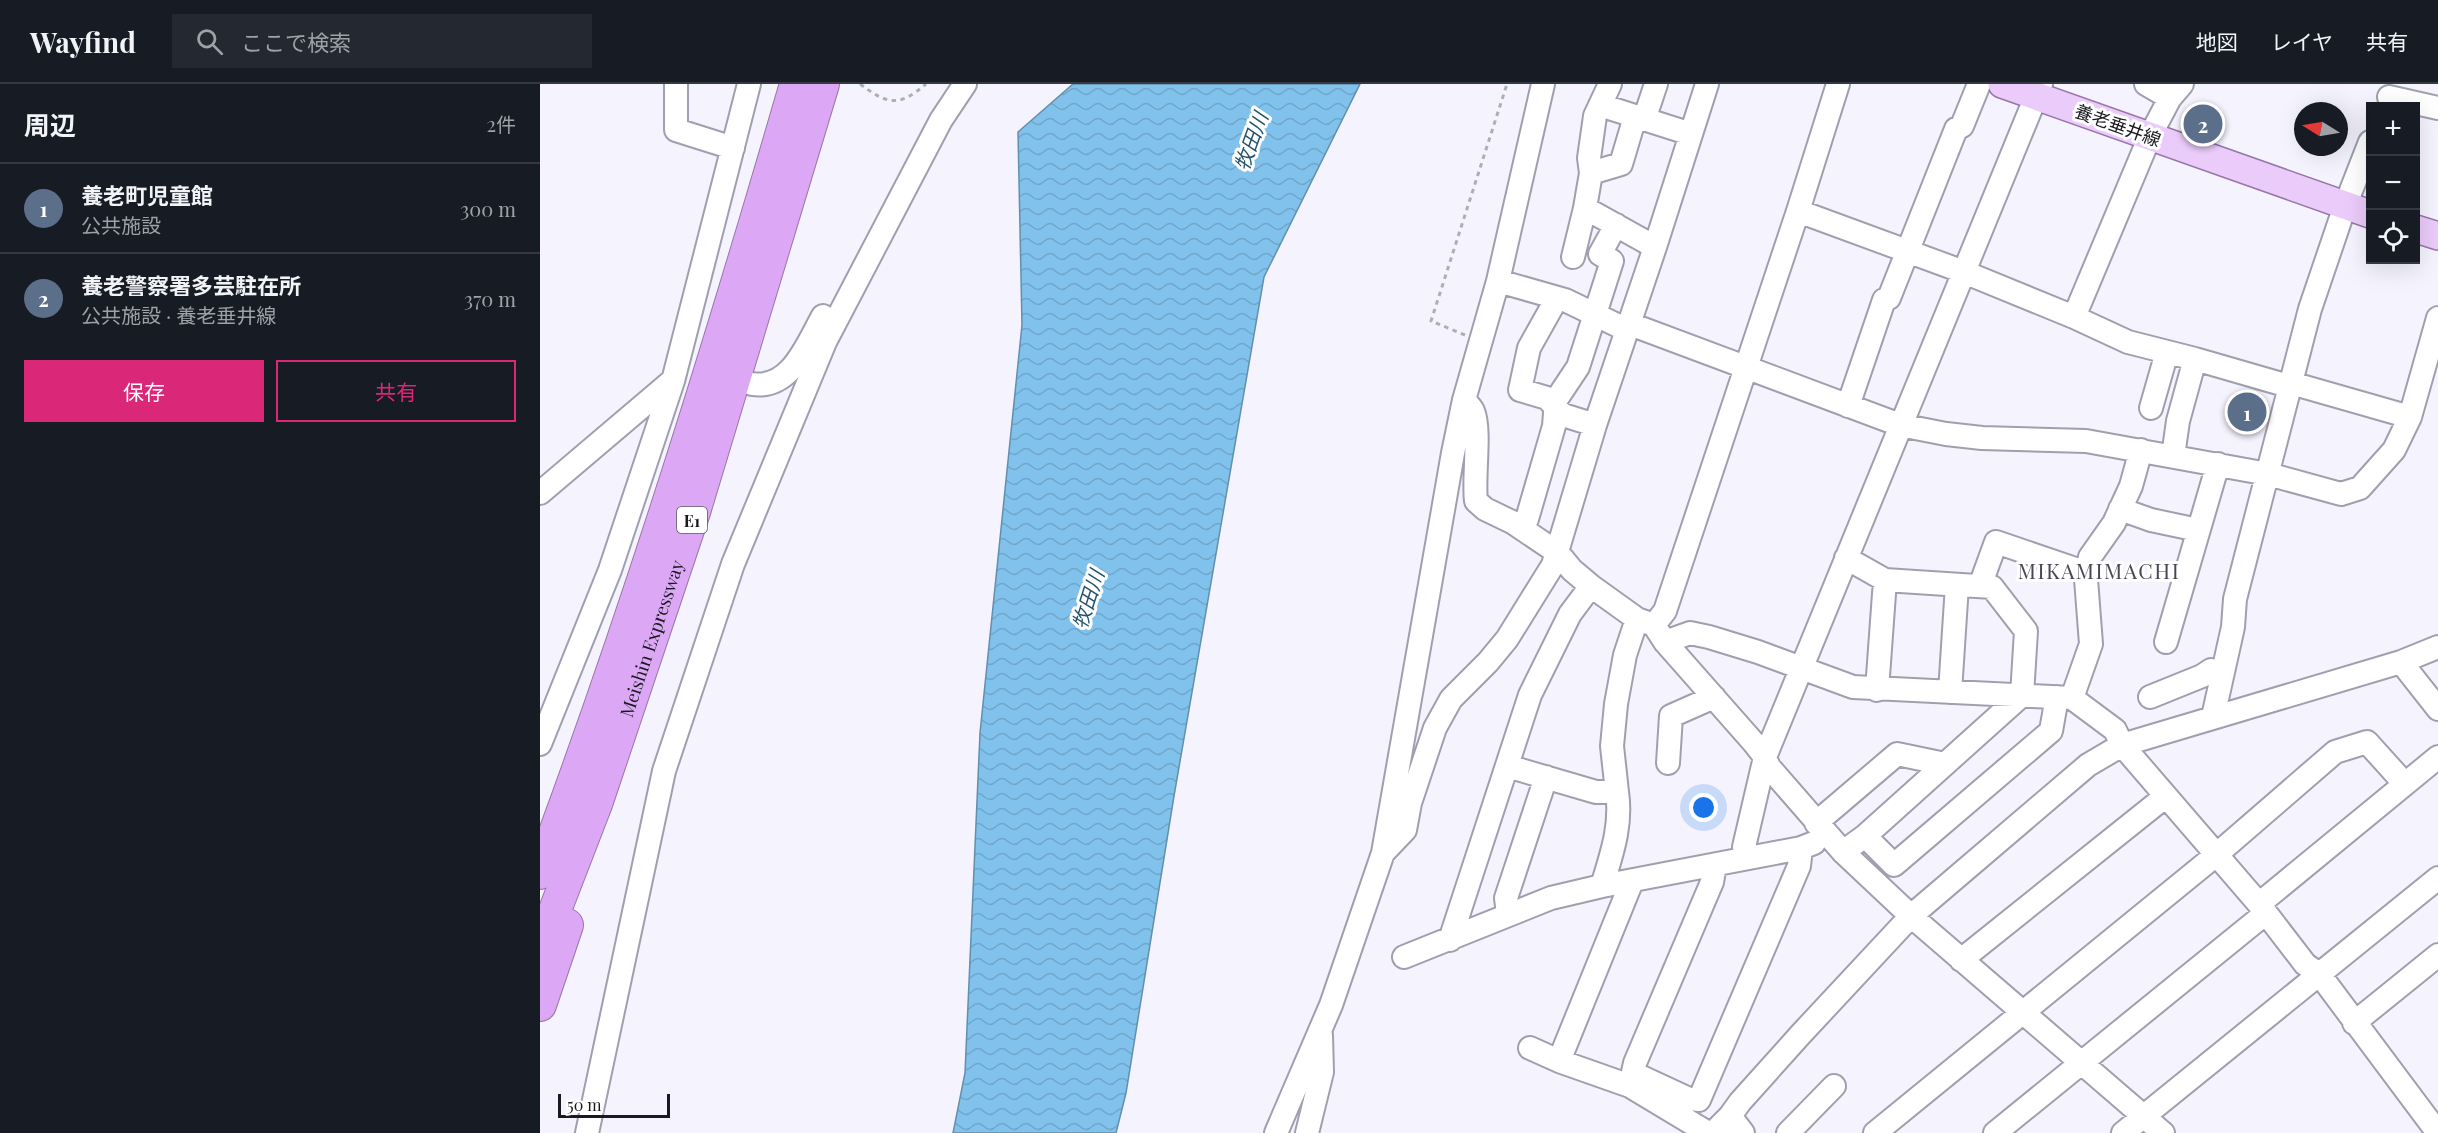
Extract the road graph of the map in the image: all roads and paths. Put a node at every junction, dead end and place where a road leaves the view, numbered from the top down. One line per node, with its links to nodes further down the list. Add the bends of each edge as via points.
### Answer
1 (676, 84): 25 (street, via 676,130)
2 (749, 84): 25 (street)
3 (796, 84): 91 (highway, Meishin Expressway / E1, via 756,222)
4 (823, 84): 103 (highway, Meishin Expressway / E1, via 694,512)
5 (860, 84): 6 (path, via 892,101 908,97)
6 (926, 84)
7 (965, 84): 40 (street, via 941,120)
8 (1508, 84): 46 (path, via 1431,321)
9 (1543, 84): 39 (street)
10 (1610, 84): 20 (street)
11 (1656, 84): 22 (street)
12 (1707, 84): 23 (street)
13 (1838, 84): 30 (street)
14 (1979, 84): 36 (street, via 1962,126 1956,129)
15 (2002, 84): 17 (main road, 養老垂井線)
16 (2146, 84): 18 (street)
17 (2039, 90): 24 (main road, 養老垂井線); 38 (street)
18 (2176, 91): 24 (street)
19 (2389, 96): 21 (street)
20 (1600, 105): 22 (street); 27 (street, via 1592,128)
21 (2438, 108)
22 (1639, 118): 23 (street); 27 (street, via 1621,164)
23 (1691, 134): 35 (street)
24 (2150, 136): 28 (main road, 養老垂井線); 43 (street)
25 (734, 148): 50 (street)
26 (2366, 152): 28 (street)
27 (1591, 172): 29 (street)
28 (2345, 206): 31 (main road, 養老垂井線); 52 (street, via 2310,309)
29 (1585, 208): 32 (street); 37 (street)
30 (1798, 211): 36 (street); 49 (street)
31 (2366, 213)
32 (1616, 225): 35 (street); 42 (street, via 1600,254 1612,261)
33 (2420, 231): 34 (main road)
34 (2438, 236)
35 (1655, 247): 45 (street)
36 (1906, 251): 38 (street); 54 (street, via 1889,298 1884,300 1875,322)
37 (1573, 257)
38 (1964, 272): 43 (street); 59 (street)
39 (1498, 281): 41 (street); 46 (street)
40 (849, 296): 51 (street, via 838,296 827,309 788,372 774,383); 137 (street, via 825,342 733,564 664,771)
41 (1557, 298): 42 (street); 55 (street, via 1529,348 1520,390 1547,398)
42 (1596, 315): 45 (street); 55 (street, via 1578,367 1556,400)
43 (2074, 317): 47 (street, via 2128,342)
44 (2438, 318): 57 (street)
45 (1628, 327): 49 (street); 58 (street)
46 (1480, 343): 53 (street)
47 (2167, 352): 48 (street); 56 (street)
48 (2195, 359): 52 (street); 61 (street)
49 (1744, 368): 54 (street); 76 (street, via 1665,611)
50 (680, 378): 64 (street); 92 (street, via 610,570)
51 (752, 384)
52 (2292, 387): 57 (street, via 2298,385); 63 (street)
53 (1464, 400): 68 (street, via 1473,410 1476,424 1476,501); 108 (street)
54 (1848, 406): 59 (street)
55 (1556, 408): 58 (street, via 1563,415); 66 (street)
56 (2151, 408)
57 (2410, 417): 63 (street, via 2394,450 2360,488 2341,494)
58 (1595, 425): 68 (street)
59 (1900, 425): 60 (street, via 1982,438 2086,441); 69 (street)
60 (2140, 450): 61 (street); 65 (street, via 2131,486)
61 (2173, 456): 62 (street)
62 (2218, 464): 63 (street); 67 (street)
63 (2268, 474): 75 (street)
64 (540, 493)
65 (2120, 509): 67 (street); 70 (street, via 2090,557)
66 (1527, 519)
67 (2198, 530): 77 (street)
68 (1558, 553): 73 (street); 108 (street, via 1507,639 1451,699 1435,728 1405,830)
69 (1846, 558): 71 (street); 80 (street)
70 (2087, 573): 74 (street, via 1996,542); 87 (street, via 2091,644)
71 (1886, 580): 72 (street); 82 (street)
72 (1957, 585): 74 (street); 83 (street)
73 (1591, 586): 76 (street); 98 (street, via 1570,614 1530,695)
74 (1980, 586): 84 (street, via 1992,586 2025,631)
75 (2234, 615): 81 (street, via 2226,621); 90 (street)
76 (1652, 629): 80 (street, via 1709,637); 86 (street); 101 (street, via 1625,655 1612,746)
77 (2166, 642)
78 (2438, 647): 79 (street)
79 (2401, 662): 89 (street); 90 (street)
80 (1801, 668): 82 (street, via 1853,687); 94 (street)
81 (2211, 670): 85 (street); 88 (street)
82 (1878, 690): 83 (street)
83 (1950, 692): 84 (street)
84 (2022, 695): 87 (street); 97 (street)
85 (2203, 696)
86 (1714, 697): 94 (street); 96 (street, via 1671,716)
87 (2065, 697): 93 (street, via 2115,730); 104 (street, via 2051,731 1894,865)
88 (2151, 697)
89 (2438, 709)
90 (2212, 717): 93 (street)
91 (590, 741): 106 (highway); 112 (highway, Meishin Expressway / E1)
92 (540, 744)
93 (2122, 745): 102 (street); 118 (street, via 2088,765)
94 (1765, 757): 105 (street, via 1769,767); 110 (street)
95 (2438, 757): 100 (street)
96 (1668, 763)
97 (1945, 764): 104 (street); 105 (street, via 1897,754)
98 (1507, 765): 99 (street); 119 (street)
99 (1546, 777): 101 (street, via 1596,792); 117 (street, via 1506,898)
100 (2405, 784): 109 (street, via 2367,742 2335,752); 116 (street)
101 (1617, 792): 115 (street, via 1618,832)
102 (2166, 796): 109 (street); 123 (street)
103 (596, 804): 120 (highway, Meishin Expressway / E1); 125 (highway, via 580,885)
104 (1865, 836): 105 (street)
105 (1829, 838): 107 (street); 118 (street)
106 (540, 845)
107 (1801, 848): 110 (street); 132 (street, via 1799,866 1699,1101)
108 (1383, 853): 128 (street)
109 (2216, 855): 116 (street); 126 (street)
110 (1745, 858): 111 (street)
111 (1714, 865): 114 (street); 132 (street, via 1712,882 1635,1063)
112 (540, 873)
113 (2438, 878): 124 (street)
114 (1632, 881): 115 (street); 130 (street)
115 (1602, 886): 117 (street, via 1551,898)
116 (2262, 908): 124 (street, via 2305,964); 131 (street)
117 (1508, 914): 119 (street)
118 (1911, 916): 123 (street); 135 (street, via 1740,1102)
119 (1450, 940): 122 (street)
120 (540, 949)
121 (2438, 955): 127 (street)
122 (1404, 957)
123 (1961, 960): 126 (street)
124 (2320, 975): 127 (street); 134 (street)
125 (540, 1005)
126 (2021, 1012): 131 (street); 143 (street)
127 (2354, 1023): 136 (street)
128 (1321, 1027): 138 (street); 139 (street, via 1322,1072)
129 (1530, 1048): 130 (street)
130 (1559, 1061): 132 (street)
131 (2080, 1063): 134 (street); 144 (street)
132 (1632, 1080): 140 (street)
133 (1834, 1086): 142 (street)
134 (2142, 1117): 145 (street); 146 (street)
135 (1737, 1125): 141 (street)
136 (2438, 1132)
137 (587, 1133)
138 (1276, 1133)
139 (1307, 1133)
140 (1708, 1133)
141 (1713, 1133)
142 (1788, 1133)
143 (1875, 1133)
144 (1995, 1133)
145 (2123, 1133)
146 (2163, 1133)

